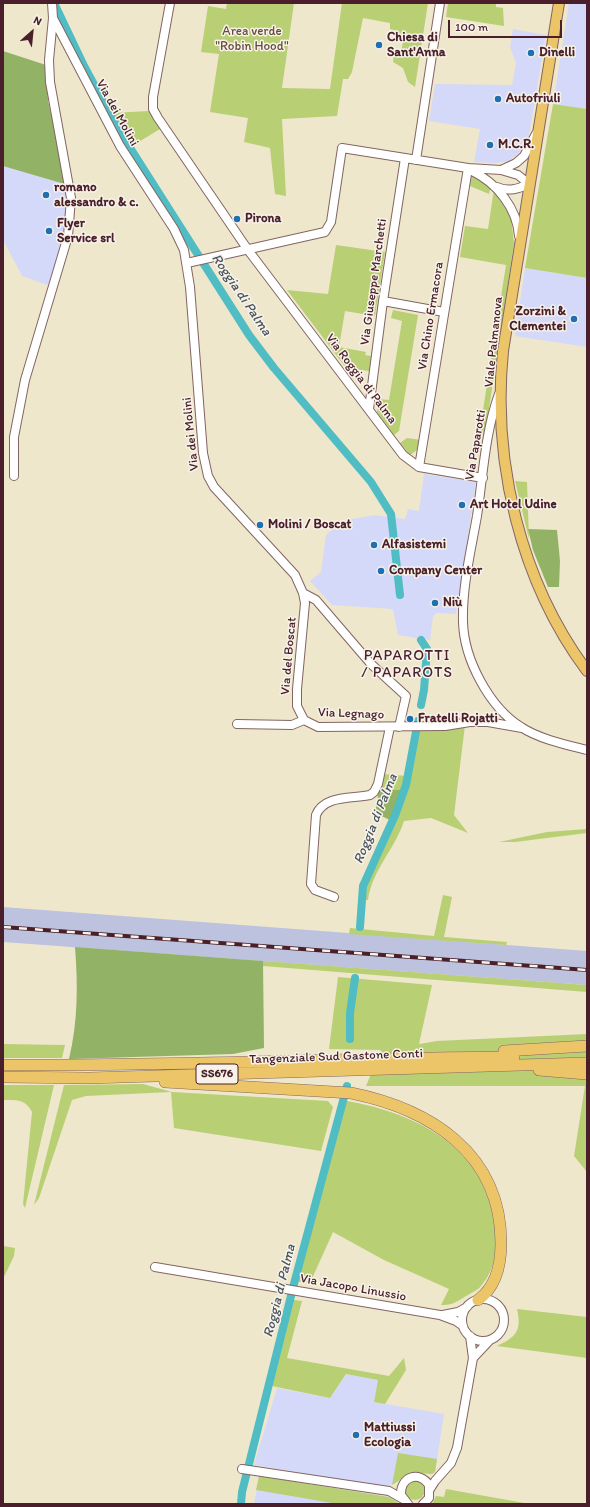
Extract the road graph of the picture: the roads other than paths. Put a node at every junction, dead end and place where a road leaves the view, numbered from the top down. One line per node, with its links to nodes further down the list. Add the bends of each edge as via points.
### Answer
1 (170, 3): 12 (street, Via Roggia di Palma, via 153,109)
2 (440, 3): 7 (street)
3 (559, 3): 5 (main road, Viale Palmanova)
4 (52, 10): 14 (street, Via dei Molini, via 120,146 174,229); 20 (street, via 50,82 70,188 71,214 68,236 25,380 14,437)
5 (538, 130): 9 (street, via 524,156); 10 (main road, Viale Palmanova)
6 (405, 158): 7 (street); 12 (street, via 342,148 328,230 322,235); 15 (street, Via Giuseppe Marchetti)
7 (416, 160): 8 (street)
8 (468, 168): 9 (street); 11 (street); 16 (street, Via Chino Ermacora)
9 (501, 170): 10 (street, via 518,175)
10 (529, 184): 11 (street, via 518,190 505,190); 13 (main road, Viale Palmanova)
11 (495, 186): 13 (street, via 518,224)
12 (248, 250): 14 (street); 18 (street, Via Roggia di Palma)
13 (519, 251): 17 (main road, Viale Palmanova, via 503,351)
14 (189, 263): 22 (street, Via dei Molini, via 203,453 208,476 214,487 295,575)
15 (383, 302): 16 (street); 18 (street, Via Giuseppe Marchetti)
16 (444, 312): 19 (street, Via Chino Ermacora)
17 (501, 390): 21 (street, Via Paparotti, via 493,413); 23 (main road, Viale Palmanova, via 506,468 520,531 548,605 569,644)
18 (369, 409): 19 (street, Via Roggia di Palma, via 403,455)
19 (419, 467): 21 (street, Via Roggia di Palma)
20 (14, 476)
21 (483, 478): 28 (street, Via Paparotti, via 464,602 464,634 469,653 484,686 501,709)
22 (303, 593): 24 (street, Via del Boscat, via 305,617 296,698 298,711); 27 (street, via 316,600 371,664 406,696)
23 (587, 670)
24 (304, 720): 25 (street, via 292,725); 26 (street, Via Legnago, via 318,727)
25 (237, 724)
26 (390, 727): 27 (street, Via Legnago); 30 (street, via 374,792 370,796 326,802 316,816 311,884 315,890)
27 (399, 727): 28 (street, via 488,722)
28 (522, 728): 29 (street, Via Paparotti, via 562,744)
29 (587, 750)
30 (334, 897)
31 (587, 1046): 33 (highway)
32 (587, 1056): 33 (highway, SS676)
33 (390, 1058): 35 (highway, Tangenziale Sud Gastone Conti / SS676, via 83,1066)
34 (587, 1063): 36 (highway, SS676)
35 (3, 1065)
36 (430, 1068): 37 (highway, via 532,1069); 39 (highway, Tangenziale Sud Gastone Conti / SS676)
37 (587, 1074)
38 (3, 1077): 39 (highway, Tangenziale Sud Gastone Conti / SS676)
39 (89, 1078): 41 (highway, via 347,1093 373,1098 408,1110 443,1129 458,1142 486,1178 497,1208 501,1253 494,1281)
40 (155, 1267): 43 (street, Via Jacopo Linussio)
41 (478, 1300): 42 (street, Via Jacopo Linussio); 46 (street, via 492,1301 498,1305 504,1318 501,1332)
42 (467, 1307): 43 (street, Via Jacopo Linussio); 44 (street)
43 (440, 1316): 44 (street, Via Jacopo Linussio)
44 (463, 1326): 45 (street, Via Jacopo Linussio)
45 (470, 1336): 46 (street, via 483,1341); 47 (street, Via Jacopo Linussio)
46 (490, 1340): 47 (street)
47 (473, 1358): 49 (street, Via Jacopo Linussio, via 456,1448 451,1463)
48 (246, 1469): 53 (street)
49 (444, 1472): 50 (street); 52 (street, Via Jacopo Linussio)
50 (419, 1477): 51 (street, via 407,1479); 52 (street, via 427,1481)
51 (402, 1486): 53 (street); 54 (street)
52 (430, 1489): 55 (street, Via Jacopo Linussio, via 429,1498)
53 (389, 1491): 54 (street)
54 (406, 1502)
55 (423, 1504)

